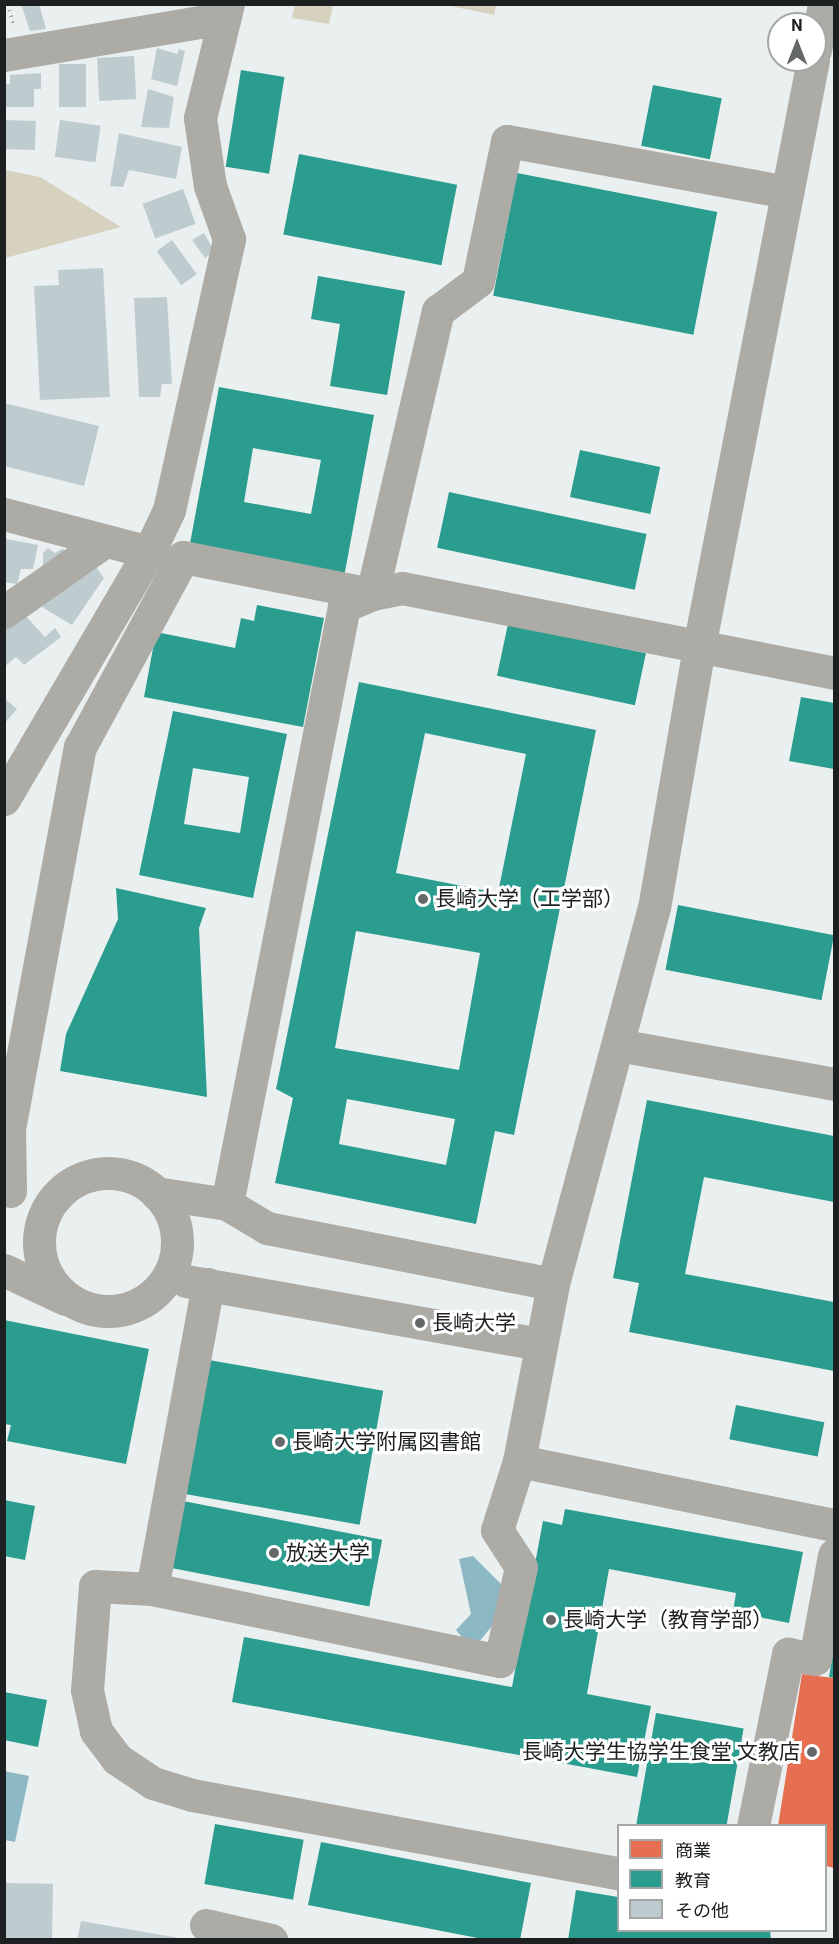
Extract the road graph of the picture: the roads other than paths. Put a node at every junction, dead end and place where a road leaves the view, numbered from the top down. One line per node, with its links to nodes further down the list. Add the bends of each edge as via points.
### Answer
1 (225, 11): 2 (street); 7 (street, via 200,118 210,186 229,239 169,510)
2 (4, 55)
3 (811, 72): 4 (street)
4 (787, 192): 8 (street, via 507,141 478,280 438,311); 10 (street)
5 (4, 514): 6 (street)
6 (105, 541): 7 (street); 9 (street)
7 (148, 552): 12 (street)
8 (372, 594): 10 (street, via 402,588); 16 (street, via 183,557 80,747 9,1129); 18 (street, via 344,606)
9 (4, 612)
10 (699, 647): 11 (street); 13 (street, via 654,908)
11 (834, 673)
12 (4, 799)
13 (618, 1045): 14 (street); 22 (street)
14 (834, 1084)
15 (83, 1178): 16 (street); 17 (street, via 102,1173 122,1175); 23 (street, via 62,1190 47,1208 39,1230 39,1253 47,1276 62,1294)
16 (7, 1191)
17 (156, 1193): 18 (street); 20 (street, via 169,1210 176,1230 177,1252)
18 (228, 1204): 22 (street, via 267,1228)
19 (4, 1270): 23 (street)
20 (167, 1277): 21 (street); 23 (street, via 141,1303 121,1310)
21 (208, 1284): 24 (street); 28 (street)
22 (553, 1284): 24 (street)
23 (82, 1306)
24 (540, 1344): 25 (street)
25 (519, 1461): 26 (street); 28 (street, via 498,1530 521,1567 500,1661)
26 (834, 1525)
27 (834, 1555): 29 (street, via 815,1659 788,1654)
28 (152, 1589): 30 (street, via 95,1586 87,1690 96,1731 117,1759 153,1783 192,1795)
29 (753, 1824)
30 (617, 1873)
31 (206, 1925): 32 (street)
32 (271, 1940)

